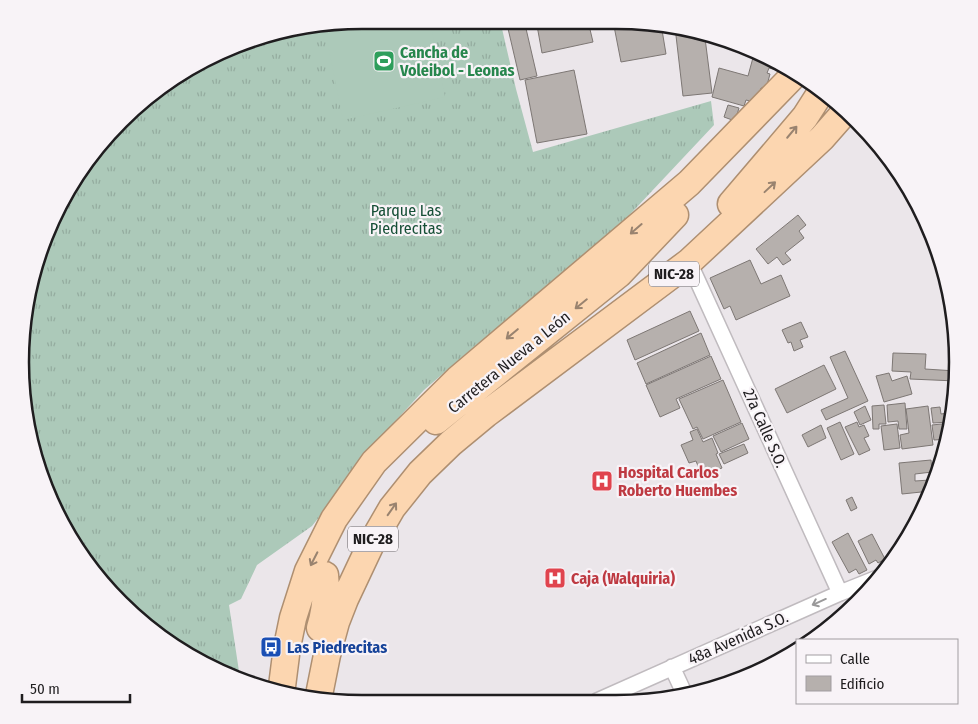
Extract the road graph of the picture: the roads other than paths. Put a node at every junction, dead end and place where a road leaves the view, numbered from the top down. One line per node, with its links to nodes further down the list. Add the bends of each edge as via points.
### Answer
1 (791, 78): 11 (highway, one-way to 11, via 688,183 458,379 374,462 334,519 308,571 293,618)
2 (797, 82): 7 (highway, Carretera Nueva a León / NIC-28, one-way to 7, via 619,274 438,420 404,452 345,533)
3 (818, 97): 6 (highway, one-way to 3, via 705,229 736,199)
4 (841, 116): 5 (highway, Carretera Nueva a León / NIC-28, one-way to 4)
5 (689, 262): 6 (highway, Carretera Nueva a León / NIC-28); 9 (street, 27a Calle S.O.)
6 (486, 414): 15 (highway, Carretera Nueva a León / NIC-28, one-way to 6, via 336,622 370,546 392,508 420,474)
7 (325, 575): 12 (highway, Carretera Nueva a León / NIC-28, via 300,649); 14 (highway, via 326,610)
8 (867, 582): 9 (street, 48a Avenida S.O.)
9 (840, 593): 10 (street, 48a Avenida S.O., one-way to 10)
10 (672, 667): 13 (street); 16 (street, 48a Avenida S.O.)
11 (282, 685)
12 (293, 688)
13 (682, 689)
14 (304, 690)
15 (320, 692)
16 (612, 695)

